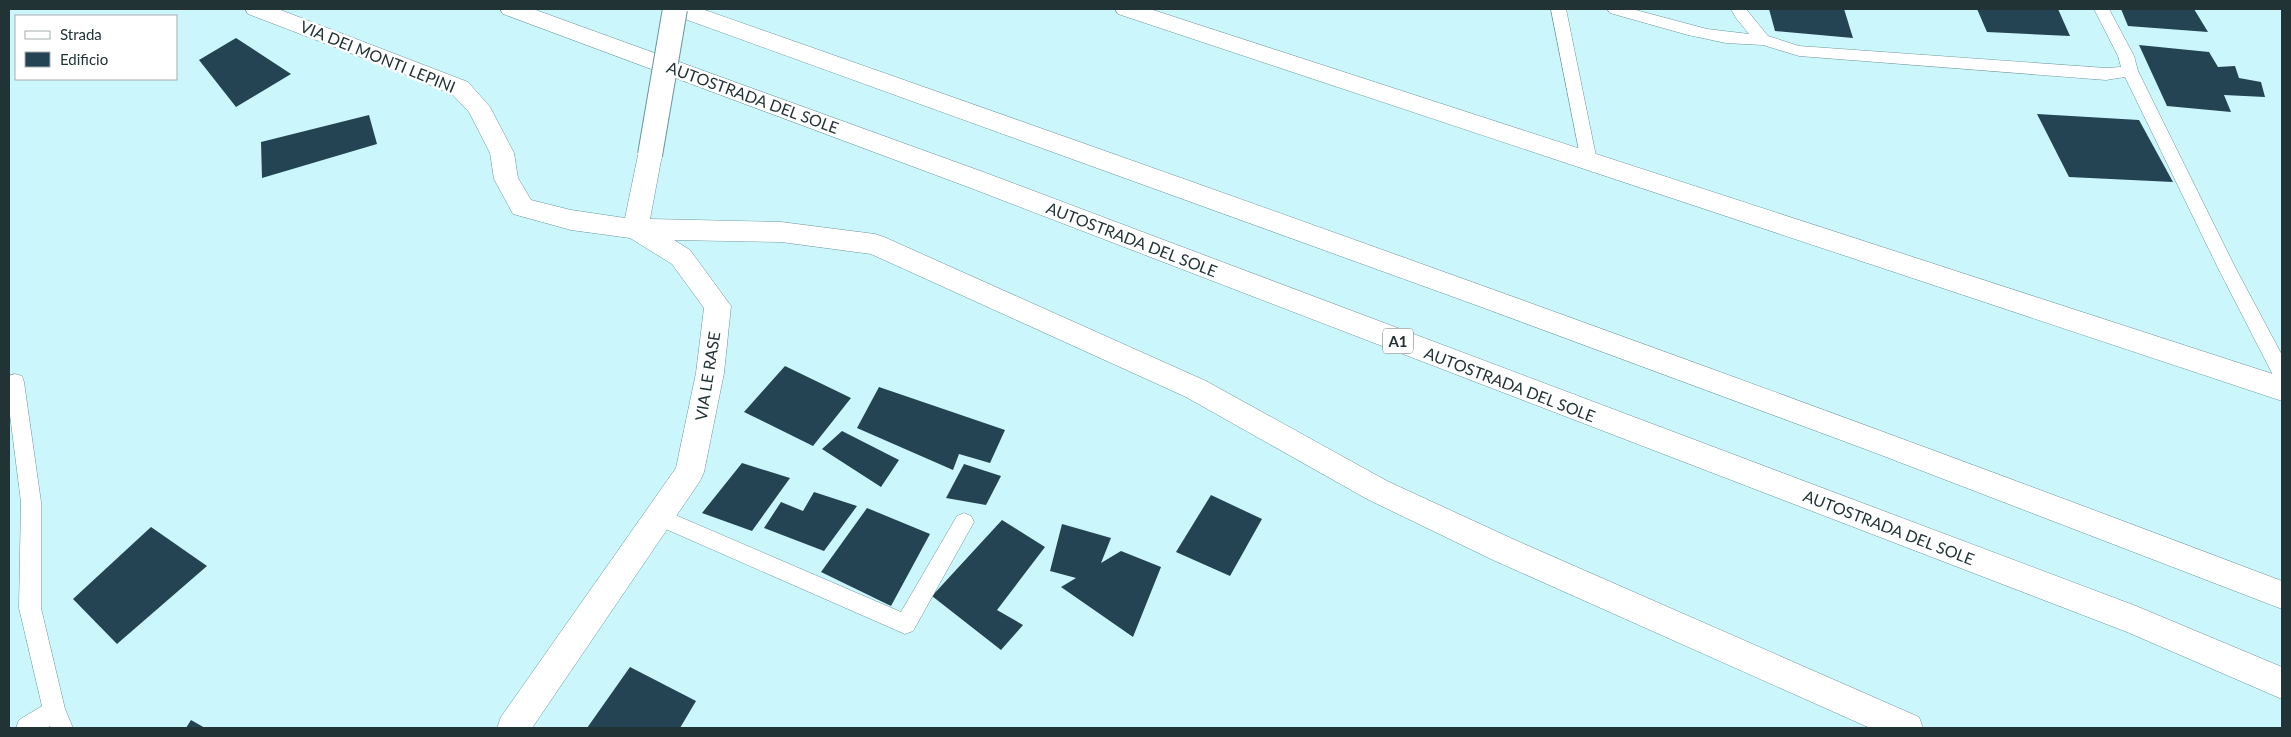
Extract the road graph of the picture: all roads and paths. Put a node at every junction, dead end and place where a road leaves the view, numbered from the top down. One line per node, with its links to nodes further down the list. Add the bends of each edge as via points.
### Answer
1 (256, 9): 12 (main road, VIA DEI MONTI LEPINI, via 460,88 478,107 502,153 506,179 522,208 571,220)
2 (511, 9): 19 (main road, AUTOSTRADA DEL SOLE / A1, via 986,183 2127,617)
3 (677, 9): 12 (main road, bridge); 18 (main road, via 1187,188 1989,481)
4 (1126, 9): 11 (main road)
5 (1558, 9): 11 (lane)
6 (1615, 9): 9 (lane, via 1737,40)
7 (1739, 9): 9 (lane)
8 (2102, 9): 10 (lane, via 2126,56)
9 (1763, 40): 10 (lane, via 1799,51 2106,74)
10 (2130, 71): 13 (lane)
11 (1589, 161): 15 (main road)
12 (635, 229): 16 (main road, VIA LE RASE, via 681,257 718,306 710,373 690,472); 23 (main road, via 781,232 875,244 1196,389 1377,490 1504,550)
13 (2282, 372)
14 (15, 382): 20 (lane, via 31,502 30,608)
15 (2282, 389)
16 (658, 517): 17 (lane, via 905,624); 22 (main road, VIA LE RASE)
17 (964, 522)
18 (2282, 595)
19 (2282, 683)
20 (58, 720): 21 (lane)
21 (27, 728)
22 (513, 728)
23 (1907, 728)

